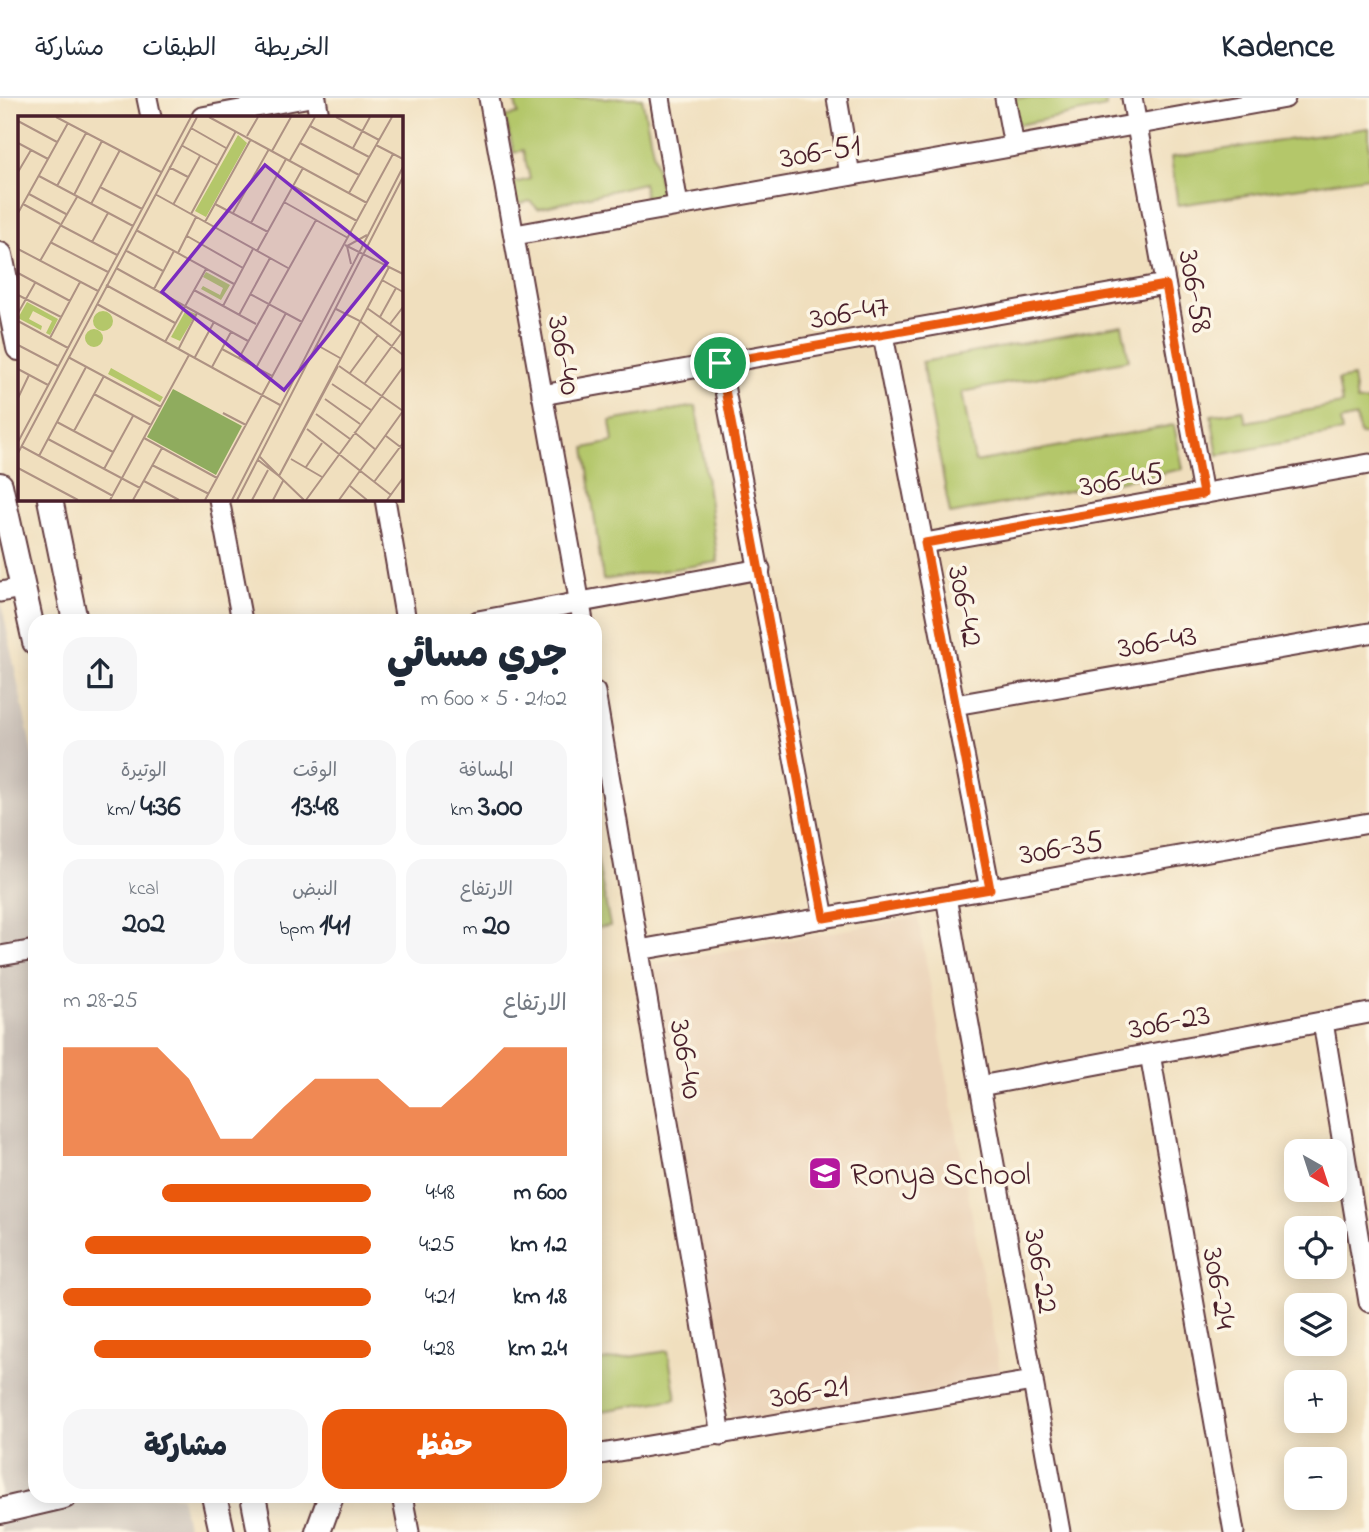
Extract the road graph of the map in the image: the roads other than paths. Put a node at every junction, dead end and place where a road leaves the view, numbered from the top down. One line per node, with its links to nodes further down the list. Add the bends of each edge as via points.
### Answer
1 (147, 98): 10 (street)
2 (304, 98): 11 (street)
3 (316, 98): 12 (street)
4 (489, 98): 17 (street, 306-40)
5 (660, 98): 16 (street)
6 (837, 98): 15 (street)
7 (1005, 98): 14 (street)
8 (1132, 98): 13 (street, 306-58)
9 (1285, 98): 13 (street, 306-51)
10 (151, 116)
11 (207, 116)
12 (319, 116)
13 (1137, 124): 14 (street, 306-51); 19 (street, 306-58)
14 (1014, 146): 15 (street, 306-51)
15 (850, 175): 16 (street, 306-51)
16 (678, 205): 17 (street, 306-51)
17 (515, 235): 23 (street, 306-40)
18 (0, 255): 21 (street)
19 (1166, 285): 20 (street, 306-47); 26 (street, 306-58)
20 (883, 335): 22 (street, 306-47); 30 (street, 306-42)
21 (18, 343)
22 (720, 363): 23 (street, 306-47); 31 (street)
23 (542, 395): 33 (street, 306-40)
24 (1369, 464): 26 (street, 306-45)
25 (0, 485): 32 (street)
26 (1203, 494): 30 (street, 306-45)
27 (50, 500): 34 (street)
28 (219, 500): 35 (street)
29 (385, 500): 36 (street)
30 (925, 543): 40 (street, 306-42)
31 (760, 569): 33 (street); 45 (street)
32 (11, 590): 38 (street)
33 (581, 612): 37 (street)
34 (74, 614)
35 (241, 614)
36 (405, 614)
37 (558, 614)
38 (28, 627)
39 (1369, 633): 40 (street, 306-43)
40 (955, 705): 43 (street, 306-42)
41 (602, 733): 46 (street, 306-40)
42 (1369, 823): 43 (street, 306-35)
43 (990, 889): 44 (street, 306-35)
44 (946, 897): 45 (street, 306-35); 52 (street, 306-22)
45 (824, 918): 46 (street, 306-35)
46 (639, 950): 55 (street, 306-40)
47 (28, 951): 48 (street)
48 (0, 956)
49 (1369, 1013): 50 (street, 306-23)
50 (1323, 1022): 51 (street, 306-23); 53 (street)
51 (1150, 1054): 52 (street, 306-23); 68 (street, 306-24)
52 (980, 1086): 54 (street, 306-22)
53 (1369, 1302)
54 (1033, 1381): 55 (street, 306-21); 67 (street, 306-22)
55 (722, 1435): 56 (street, 306-21)
56 (602, 1454)
57 (34, 1503): 62 (street)
58 (216, 1503): 63 (street)
59 (254, 1503): 64 (street)
60 (328, 1503): 65 (street)
61 (403, 1503): 66 (street)
62 (0, 1511)
63 (222, 1532)
64 (260, 1532)
65 (318, 1532)
66 (409, 1532)
67 (1060, 1532)
68 (1234, 1532)

